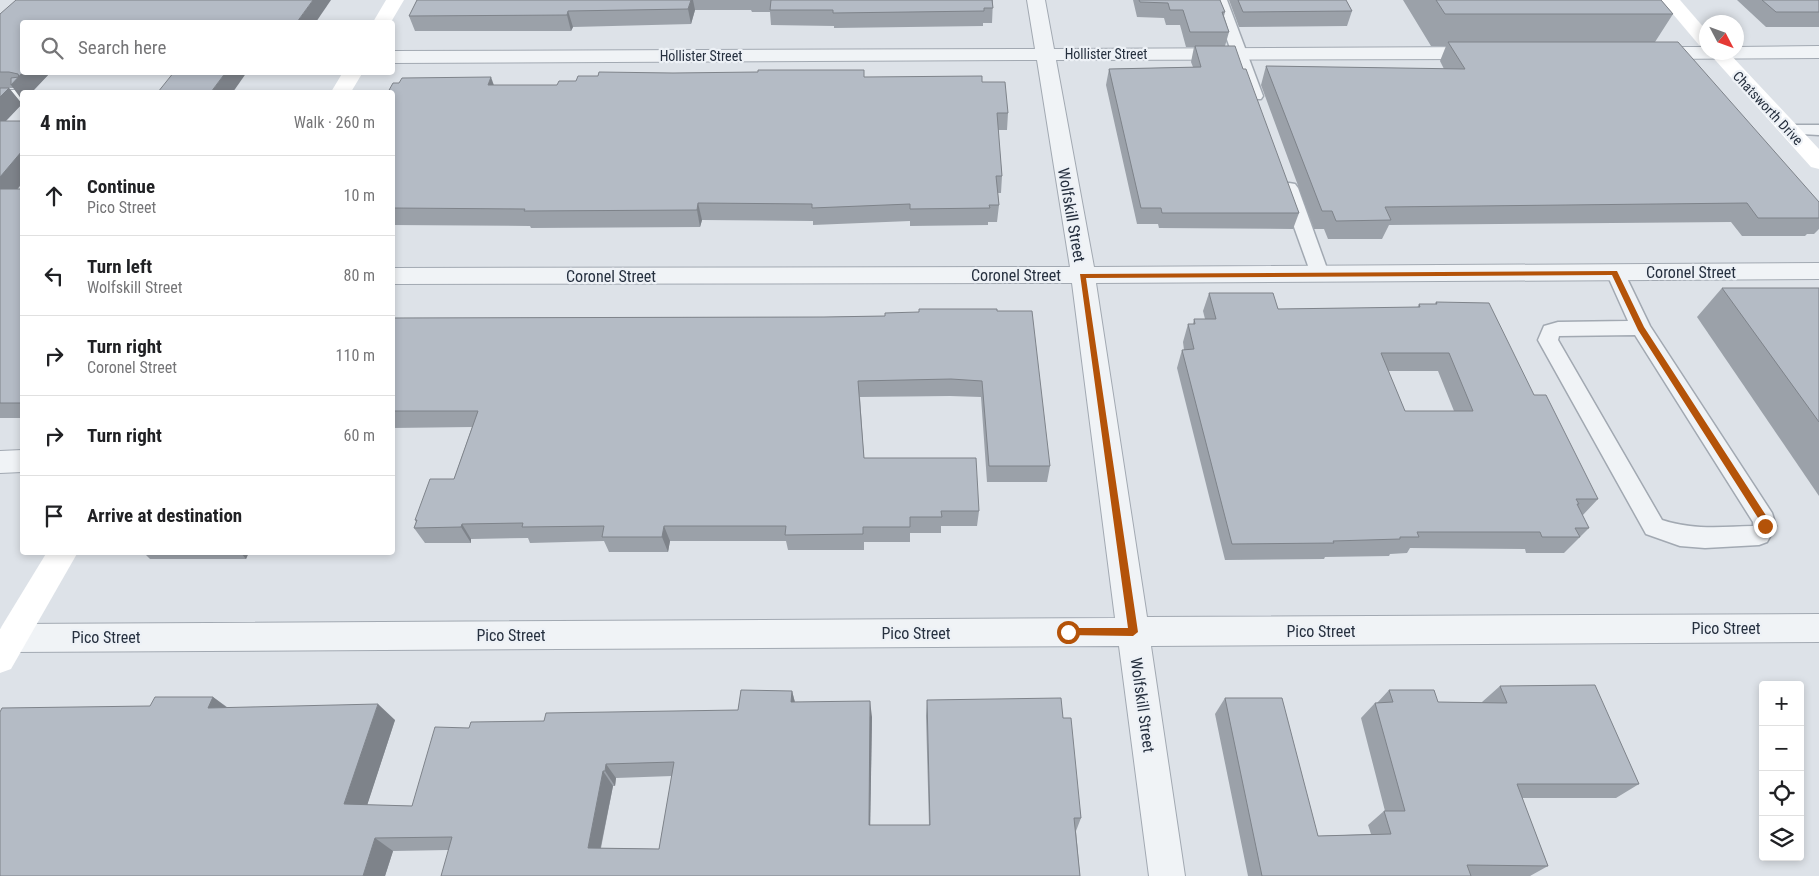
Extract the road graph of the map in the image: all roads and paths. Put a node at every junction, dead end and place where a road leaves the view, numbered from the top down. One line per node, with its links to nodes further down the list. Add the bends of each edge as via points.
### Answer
1 (395, 0): 5 (main road)
2 (1036, 0): 12 (street, Wolfskill Street)
3 (1220, 0): 13 (lane)
4 (1670, 0): 6 (main road)
5 (383, 20)
6 (1699, 33)
7 (1699, 52): 11 (street)
8 (1744, 52): 9 (street)
9 (1819, 52)
10 (1496, 53): 13 (street, Hollister Street)
11 (1634, 53)
12 (1045, 54): 13 (street, Hollister Street); 14 (street, Hollister Street); 28 (street, Wolfskill Street)
13 (1240, 54): 20 (lane)
14 (395, 57)
15 (1724, 60): 21 (main road, Chatsworth Drive)
16 (351, 75): 17 (main road)
17 (342, 90)
18 (0, 96): 19 (street)
19 (20, 96)
20 (1260, 109)
21 (1789, 130): 22 (lane); 23 (main road, Chatsworth Drive)
22 (1819, 130)
23 (1819, 162)
24 (1283, 173): 27 (lane)
25 (1819, 271): 26 (street, Coronel Street)
26 (1615, 272): 27 (street, Coronel Street); 30 (lane)
27 (1320, 274): 28 (street, Coronel Street)
28 (1082, 275): 29 (street, Coronel Street); 35 (street, Wolfskill Street)
29 (395, 276)
30 (1641, 328): 30 (lane, via 1558,329 1551,331 1548,340 1654,527 1680,536 1705,538 1760,535 1765,526 1764,520)
31 (20, 461): 32 (street)
32 (0, 462)
33 (61, 555): 36 (main road)
34 (1819, 628): 35 (street, Pico Street)
35 (1133, 632): 36 (street, Pico Street); 37 (street, Wolfskill Street)
36 (6, 648)
37 (1167, 876)

